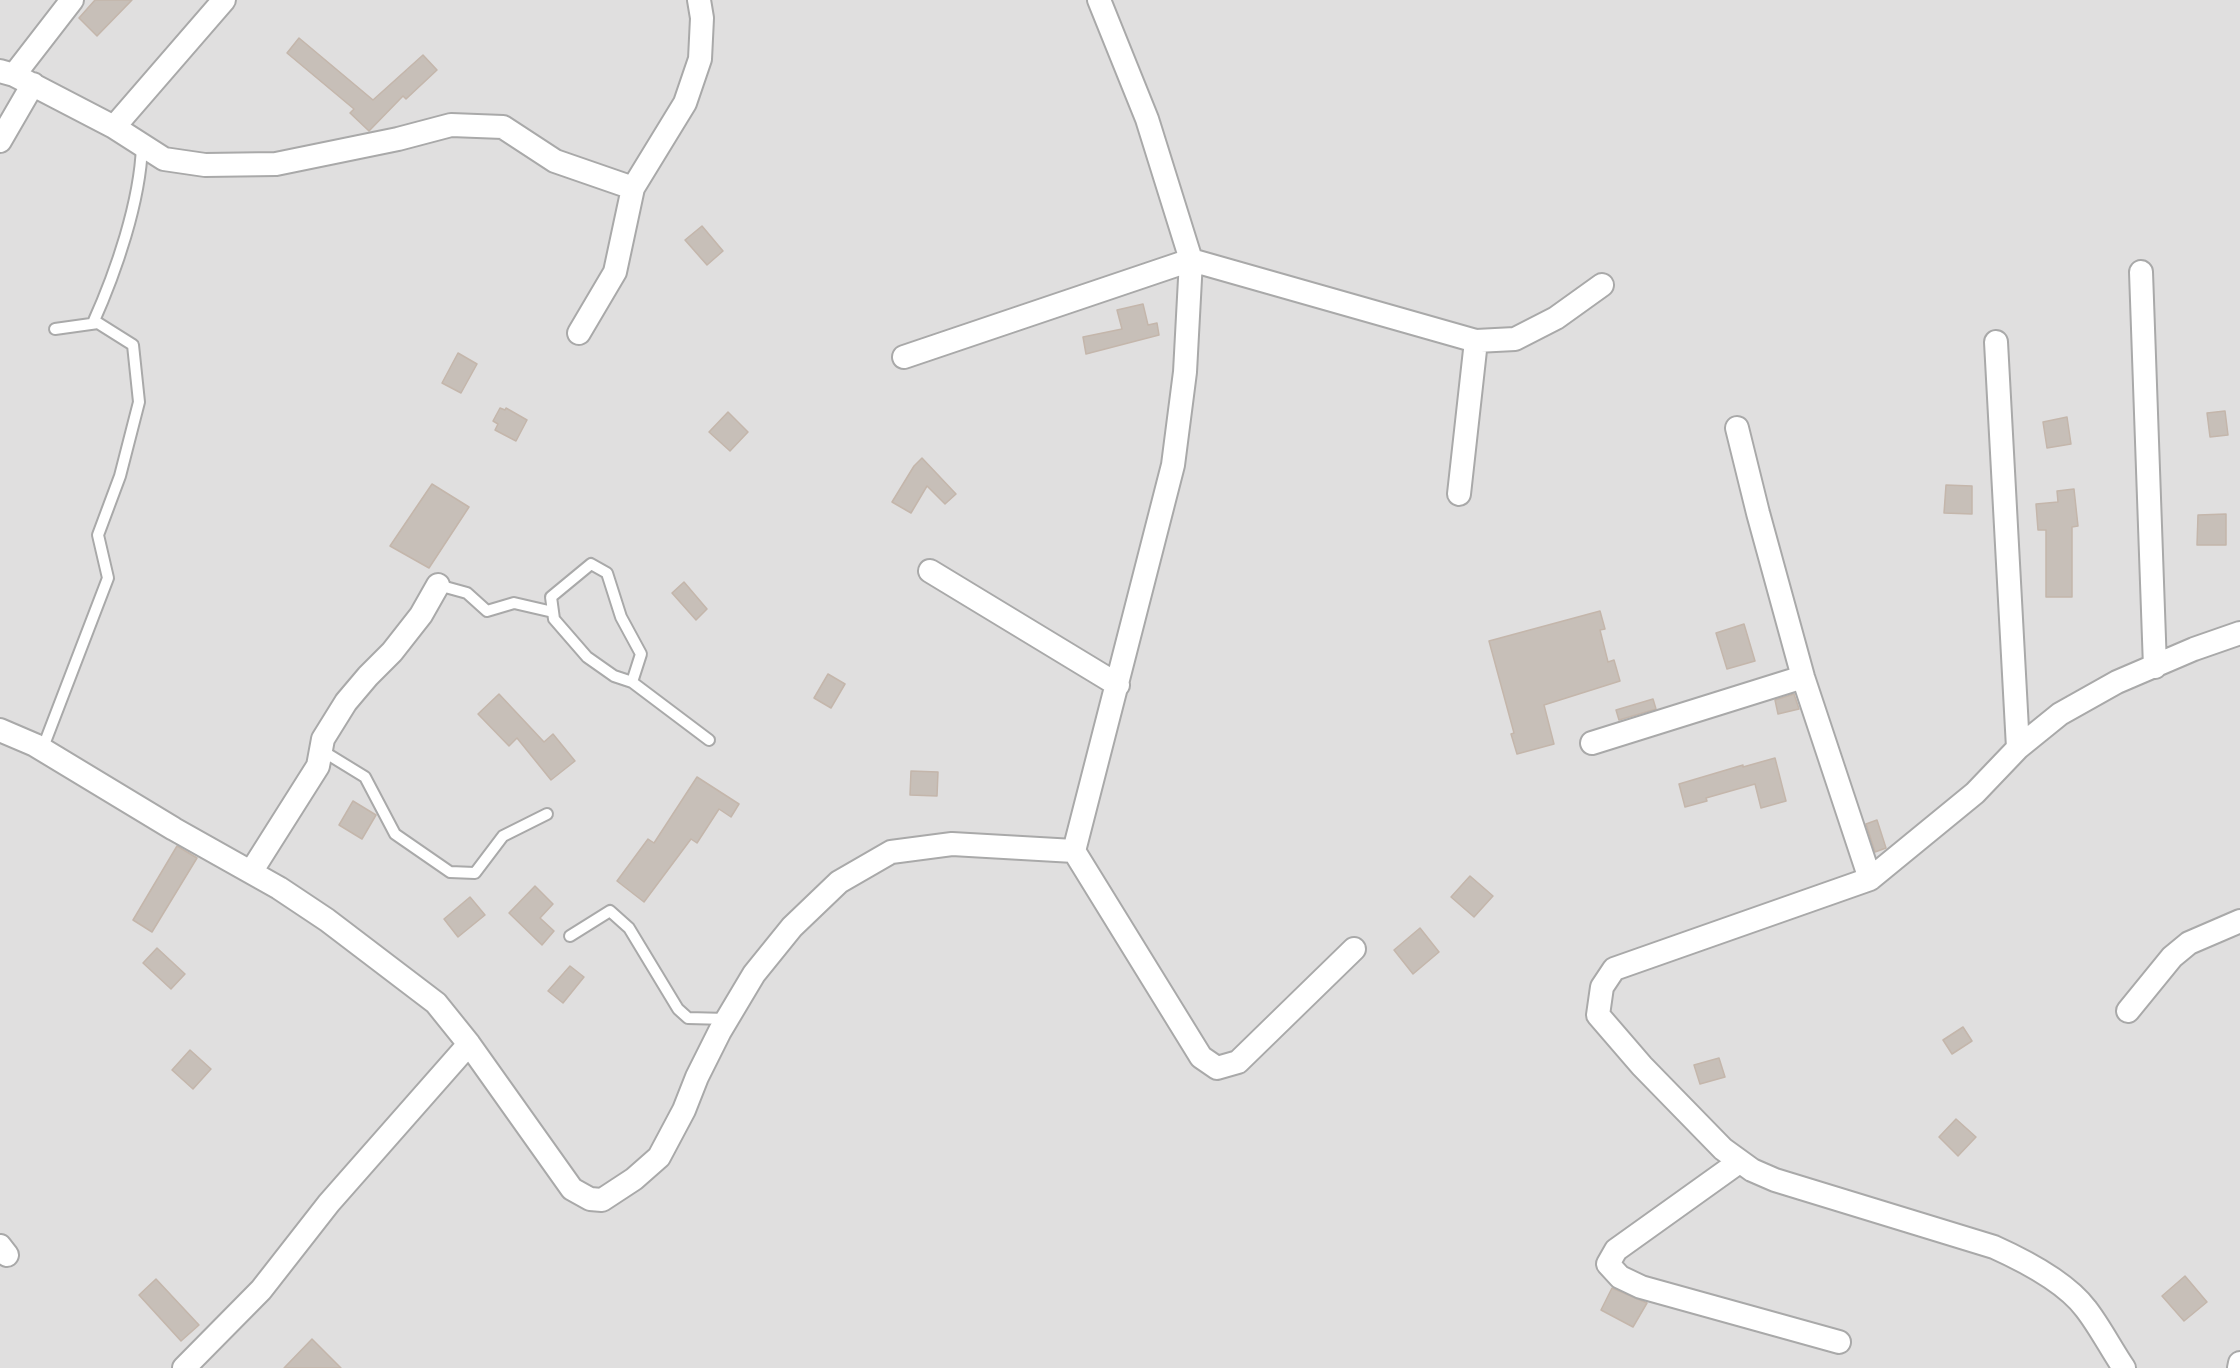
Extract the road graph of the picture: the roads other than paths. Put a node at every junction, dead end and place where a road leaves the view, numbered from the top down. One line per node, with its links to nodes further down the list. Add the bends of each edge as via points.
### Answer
1 (72, 0): 5 (street)
2 (224, 0): 6 (street)
3 (699, 0): 9 (street, via 700,59 689,92)
4 (1099, 0): 10 (street, via 1147,119)
5 (15, 77): 6 (street); 7 (street)
6 (114, 128): 8 (street)
7 (0, 141)
8 (142, 145): 9 (street, via 164,159 195,164 276,164 452,124 503,127 555,161); 13 (lane, via 141,174 111,284)
9 (633, 188): 15 (street, via 615,272)
10 (1191, 260): 16 (street); 18 (street); 28 (street, via 1185,372 1173,465)
11 (2141, 272): 25 (street)
12 (1602, 285): 16 (street, via 1556,318 1515,339)
13 (93, 323): 14 (lane); 33 (lane, via 133,345 139,402 120,476 98,535 108,578)
14 (55, 329)
15 (579, 333)
16 (1476, 341): 20 (street)
17 (1996, 342): 32 (street)
18 (904, 357)
19 (1737, 428): 26 (street)
20 (1459, 494)
21 (930, 571): 28 (street)
22 (438, 585): 23 (lane, via 467,593 487,611 514,603); 34 (street, via 421,615 346,702 323,739)
23 (553, 612): 27 (lane, via 554,619 587,657); 27 (lane, via 551,597 591,564 607,573 621,617 641,654)
24 (2240, 633): 25 (street)
25 (2155, 666): 32 (street, via 2060,714)
26 (1803, 677): 31 (street); 38 (street)
27 (632, 682): 30 (lane)
28 (1118, 685): 36 (street)
29 (0, 730): 33 (street)
30 (709, 740)
31 (1592, 743)
32 (2018, 748): 38 (street, via 1975,793)
33 (42, 750): 37 (street)
34 (321, 750): 35 (lane, via 364,777 395,834 450,872 475,873 503,836); 37 (street, via 318,766)
35 (547, 814)
36 (1074, 851): 41 (street, via 1201,1057 1217,1068 1238,1062); 43 (street, via 952,844 891,852 839,882 792,927 754,974)
37 (251, 872): 44 (street, via 327,920 436,1003)
38 (1870, 879): 45 (street, via 1614,969 1602,987 1598,1015 1642,1066)
39 (2240, 921): 42 (street, via 2189,943 2172,957)
40 (570, 936): 43 (lane, via 610,911 629,928 678,1010 688,1018)
41 (1354, 949)
42 (2128, 1011)
43 (727, 1019): 44 (street, via 659,1157 602,1200 590,1199 572,1189)
44 (469, 1044): 48 (street, via 329,1203 261,1290)
45 (1738, 1162): 46 (street, via 1616,1250 1608,1264 1620,1278 1641,1287); 49 (street, via 1775,1180 1995,1247 2024,1260 2055,1280 2085,1307)
46 (1839, 1342)
47 (2240, 1363): 50 (street)
48 (184, 1368)
49 (2124, 1368)
50 (2240, 1368)

